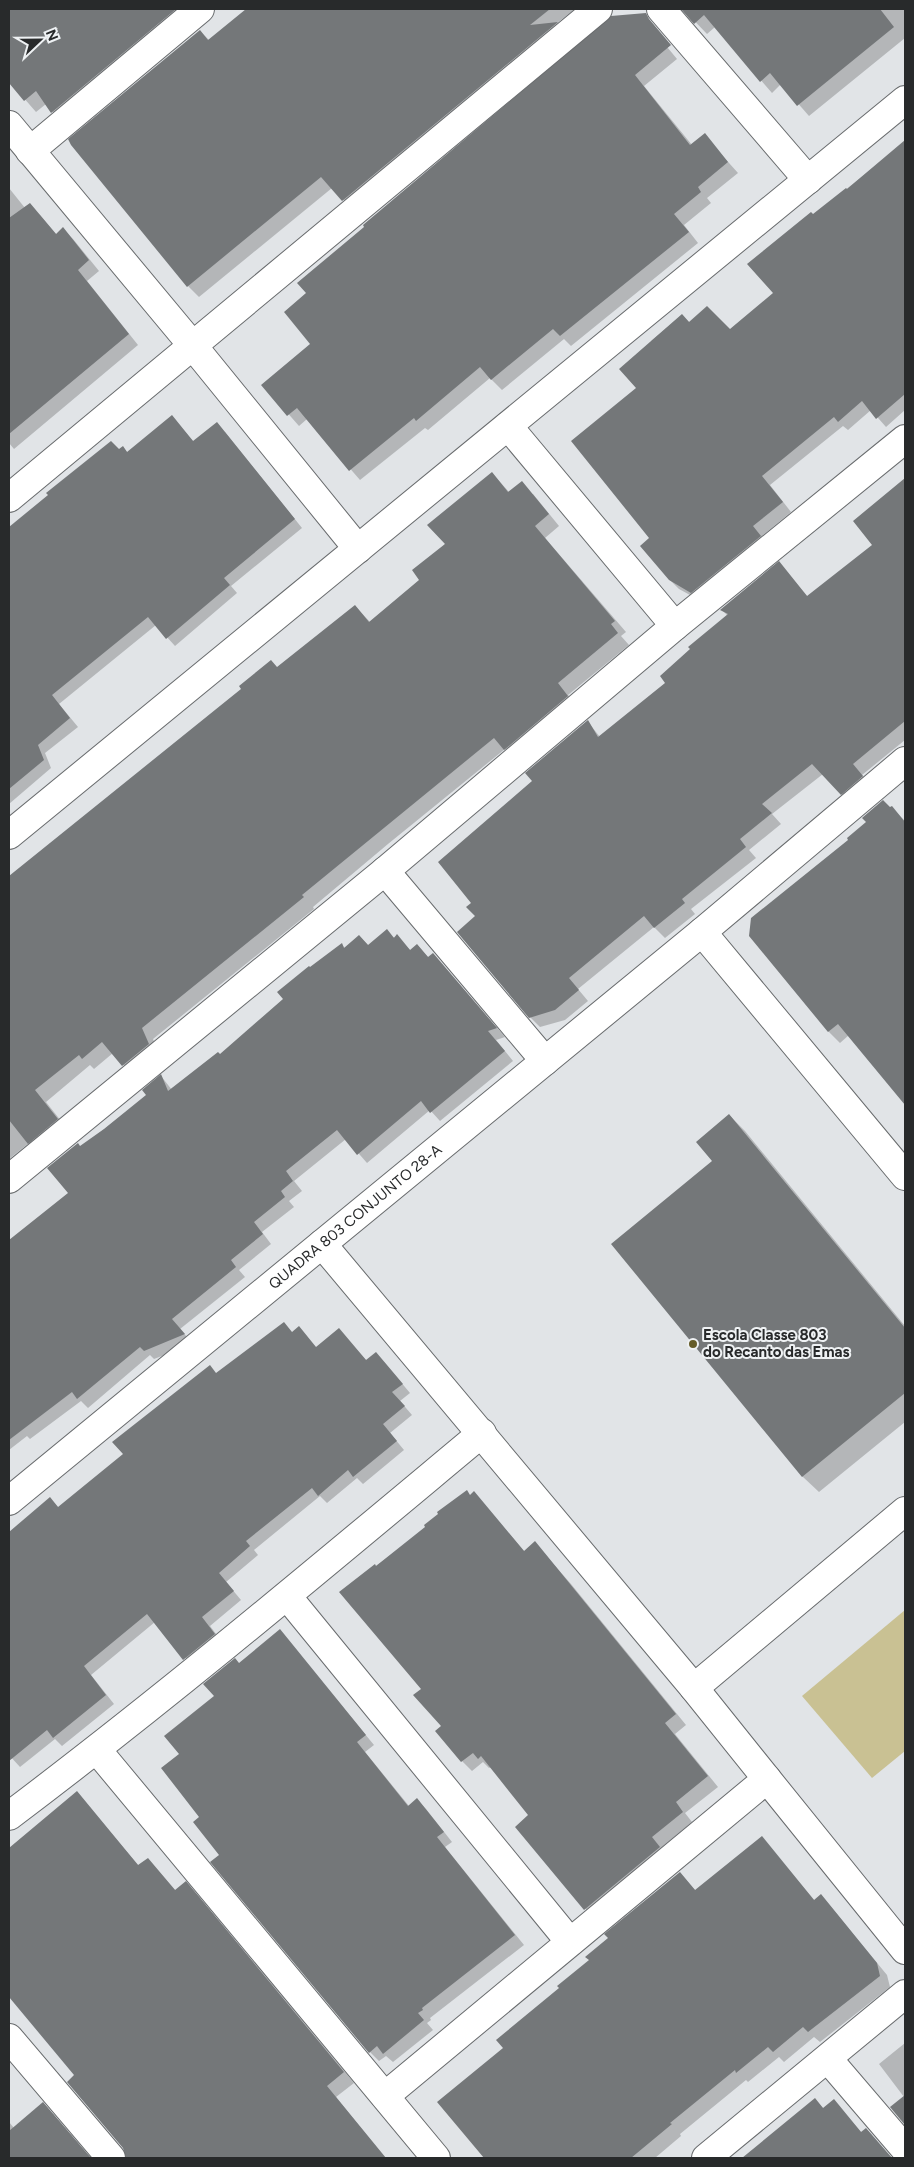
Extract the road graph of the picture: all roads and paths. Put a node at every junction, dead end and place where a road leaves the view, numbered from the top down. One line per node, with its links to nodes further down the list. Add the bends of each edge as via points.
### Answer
1 (200, 9): 6 (street)
2 (598, 9): 8 (street)
3 (661, 9): 7 (street)
4 (905, 100): 7 (street)
5 (9, 125): 6 (street)
6 (30, 151): 8 (street)
7 (808, 180): 9 (street)
8 (193, 346): 11 (street); 12 (street)
9 (508, 426): 12 (street); 13 (street)
10 (905, 439): 13 (street)
11 (9, 498)
12 (358, 549): 15 (street)
13 (675, 626): 16 (street)
14 (901, 773): 17 (street, QUADRA 803 CONJUNTO 28-A)
15 (9, 835)
16 (385, 871): 18 (street); 20 (street)
17 (702, 932): 18 (street, QUADRA 803 CONJUNTO 28-A); 19 (street)
18 (545, 1062): 21 (street, QUADRA 803 CONJUNTO 28-A)
19 (905, 1176)
20 (9, 1179)
21 (322, 1244): 22 (street); 23 (street, QUADRA 803 CONJUNTO 28-A)
22 (482, 1433): 25 (street); 26 (street)
23 (9, 1501)
24 (905, 1510): 26 (street)
25 (287, 1596): 27 (street); 30 (street)
26 (694, 1688): 28 (street)
27 (97, 1750): 29 (street); 35 (street)
28 (767, 1779): 30 (street); 31 (street)
29 (9, 1816)
30 (570, 1942): 35 (street)
31 (905, 1950)
32 (905, 1994): 34 (street)
33 (9, 2038): 37 (street)
34 (828, 2059): 36 (street); 39 (street)
35 (385, 2096): 38 (street)
36 (905, 2149)
37 (111, 2158)
38 (436, 2158)
39 (706, 2158)

